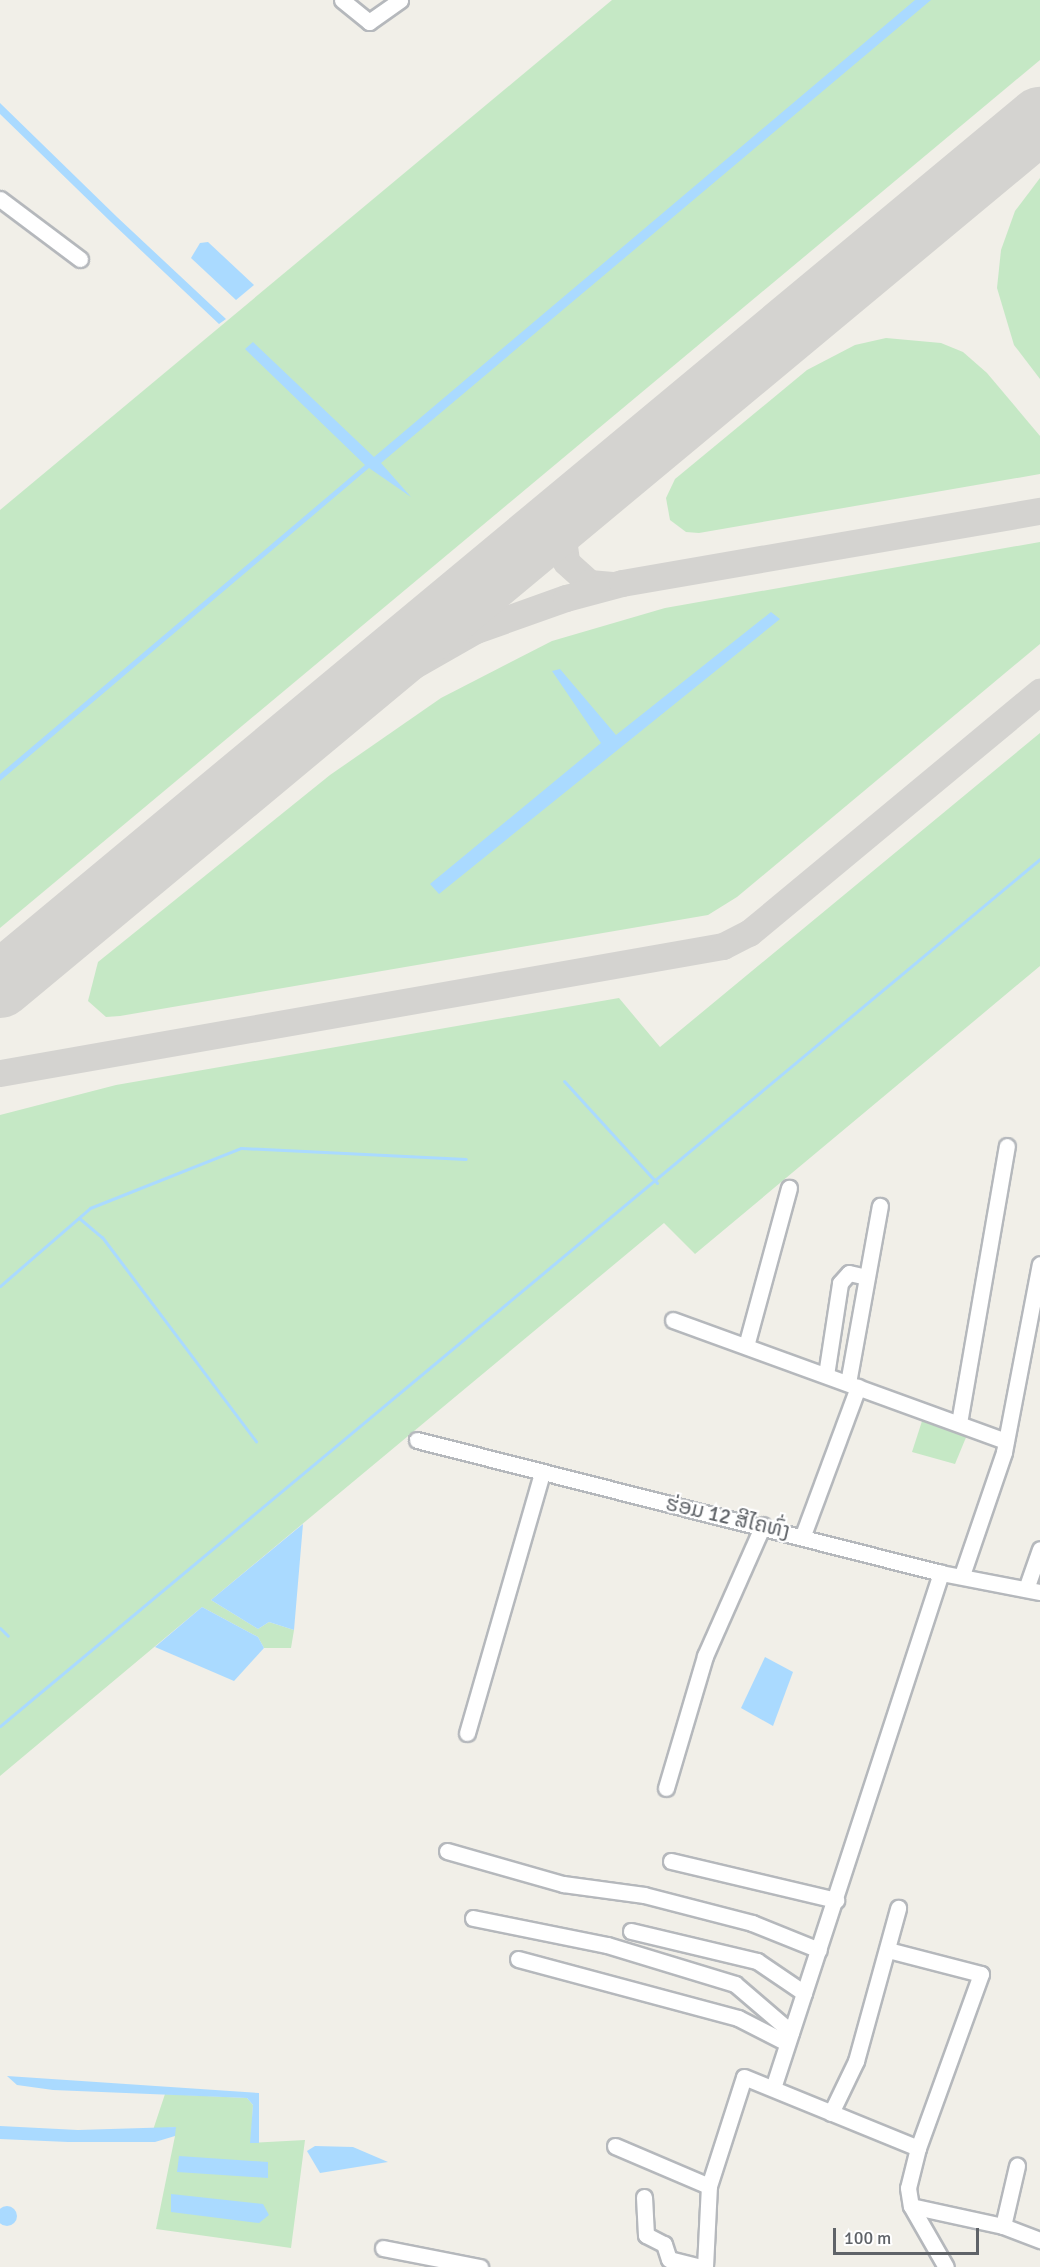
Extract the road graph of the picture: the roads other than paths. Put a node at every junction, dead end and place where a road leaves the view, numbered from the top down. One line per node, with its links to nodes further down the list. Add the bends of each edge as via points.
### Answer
1 (342, 0): 2 (street, via 369,22)
2 (400, 0)
3 (0, 199): 4 (street)
4 (80, 259)
5 (1007, 1146): 14 (street)
6 (789, 1188): 11 (street)
7 (880, 1206): 9 (street)
8 (1040, 1264): 16 (street)
9 (867, 1276): 12 (street, via 849,1273 840,1283); 13 (street)
10 (673, 1320): 11 (street)
11 (746, 1346): 12 (street)
12 (826, 1375): 13 (street)
13 (853, 1385): 14 (street); 19 (street)
14 (958, 1424): 16 (street)
15 (417, 1440): 17 (street, ຮ່ອມ 12 ສີໄຄທົ່ງ)
16 (1006, 1441): 22 (street)
17 (542, 1473): 18 (street, ຮ່ອມ 12 ສີໄຄທົ່ງ); 24 (street)
18 (763, 1526): 19 (street, ຮ່ອມ 12 ສີໄຄທົ່ງ); 25 (street, via 697,1678)
19 (803, 1535): 21 (street, ຮ່ອມ 12 ສີໄຄທົ່ງ)
20 (1040, 1549): 23 (street)
21 (941, 1573): 22 (street, ຮ່ອມ 12 ສີໄຄທົ່ງ); 28 (street)
22 (962, 1575): 23 (street, ຮ່ອມ 12 ສີໄຄທົ່ງ)
23 (1033, 1590)
24 (467, 1733)
25 (666, 1788)
26 (447, 1851): 32 (street, via 563,1884 644,1895 752,1923)
27 (671, 1861): 28 (street)
28 (836, 1900): 32 (street)
29 (898, 1908): 33 (street)
30 (473, 1918): 36 (street, via 607,1945 735,1984)
31 (631, 1931): 35 (street, via 757,1961)
32 (819, 1950): 35 (street)
33 (888, 1950): 38 (street, via 856,2061); 40 (street, via 981,1974)
34 (518, 1959): 36 (street, via 738,2018)
35 (804, 1992): 36 (street)
36 (789, 2037): 37 (street)
37 (774, 2085): 38 (street); 42 (street, via 744,2077 738,2081)
38 (831, 2113): 40 (street)
39 (615, 2146): 42 (street)
40 (918, 2148): 44 (street, via 908,2188)
41 (1017, 2166): 45 (street)
42 (709, 2186): 49 (street)
43 (644, 2197): 49 (street, via 646,2235 664,2244 669,2259)
44 (911, 2206): 45 (street); 50 (street)
45 (1003, 2226): 46 (street)
46 (1040, 2240)
47 (383, 2248): 48 (street)
48 (480, 2267)
49 (703, 2267)
50 (946, 2267)

